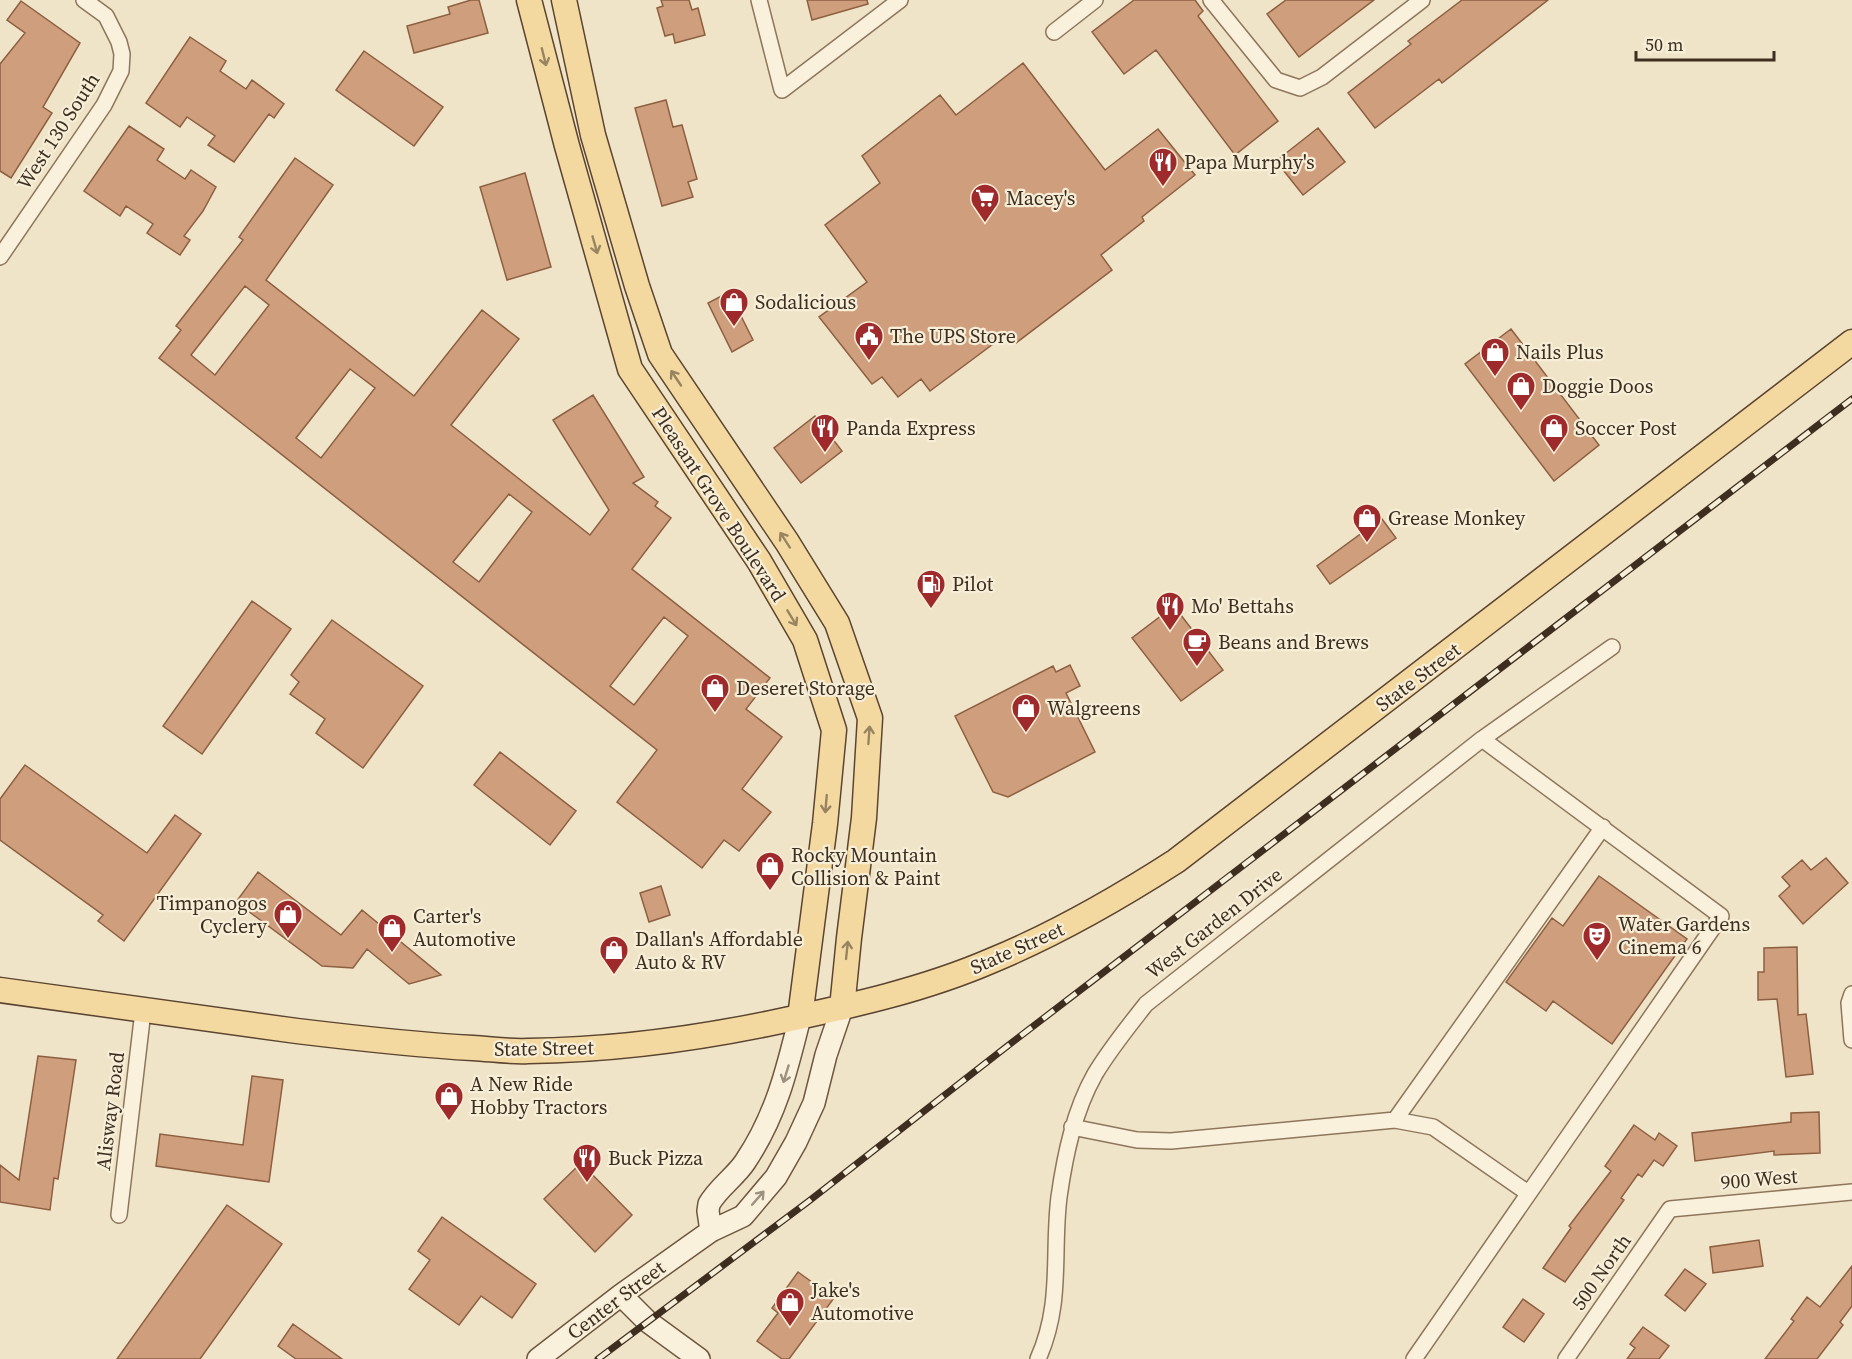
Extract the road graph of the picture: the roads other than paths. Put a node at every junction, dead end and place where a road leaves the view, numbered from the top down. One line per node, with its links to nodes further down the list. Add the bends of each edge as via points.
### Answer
1 (84, 0): 10 (street, West 130 South, via 106,16 119,42 121,71 104,105)
2 (529, 0): 19 (main road, Pleasant Grove Boulevard, one-way to 19, via 630,369 759,561 805,640 834,729)
3 (564, 0): 17 (main road, Pleasant Grove Boulevard, one-way to 3, via 864,818 870,718 837,623 788,542 660,354 593,135)
4 (759, 0): 5 (street, via 782,90)
5 (900, 0)
6 (1095, 0): 9 (street)
7 (1211, 0): 8 (street, via 1276,80 1300,88 1322,77)
8 (1422, 0)
9 (1054, 32)
10 (0, 257)
11 (1852, 342): 17 (main road, State Street, via 1176,861 1077,921 992,961)
12 (1612, 647): 13 (street, West Garden Drive)
13 (1482, 739): 14 (street); 22 (street, West Garden Drive, via 1146,1004 1094,1076)
14 (1603, 827): 21 (street); 24 (street, via 1721,916)
15 (0, 990): 18 (main road, State Street)
16 (1852, 994): 20 (street)
17 (842, 1008): 19 (main road, State Street); 27 (main road, Center Street, one-way to 17, via 743,1216 776,1177 814,1103)
18 (143, 1011): 19 (main road, State Street, via 372,1041 526,1051 672,1041); 26 (street, Alisway Road)
19 (800, 1017): 27 (main road, one-way to 27, via 768,1126 744,1164 709,1204)
20 (1852, 1040)
21 (1395, 1120): 22 (street, via 1171,1141 1137,1140); 24 (street, via 1433,1127)
22 (1072, 1126): 31 (street, West Garden Drive, via 1059,1198 1053,1314)
23 (1852, 1192): 25 (street, 900 West)
24 (1528, 1193): 32 (street)
25 (1670, 1209): 33 (street, 500 North)
26 (119, 1215)
27 (703, 1237): 28 (main road, Center Street)
28 (621, 1295): 29 (main road, Center Street); 30 (main road, via 647,1321)
29 (538, 1359)
30 (699, 1359)
31 (1038, 1359)
32 (1414, 1359)
33 (1566, 1359)

